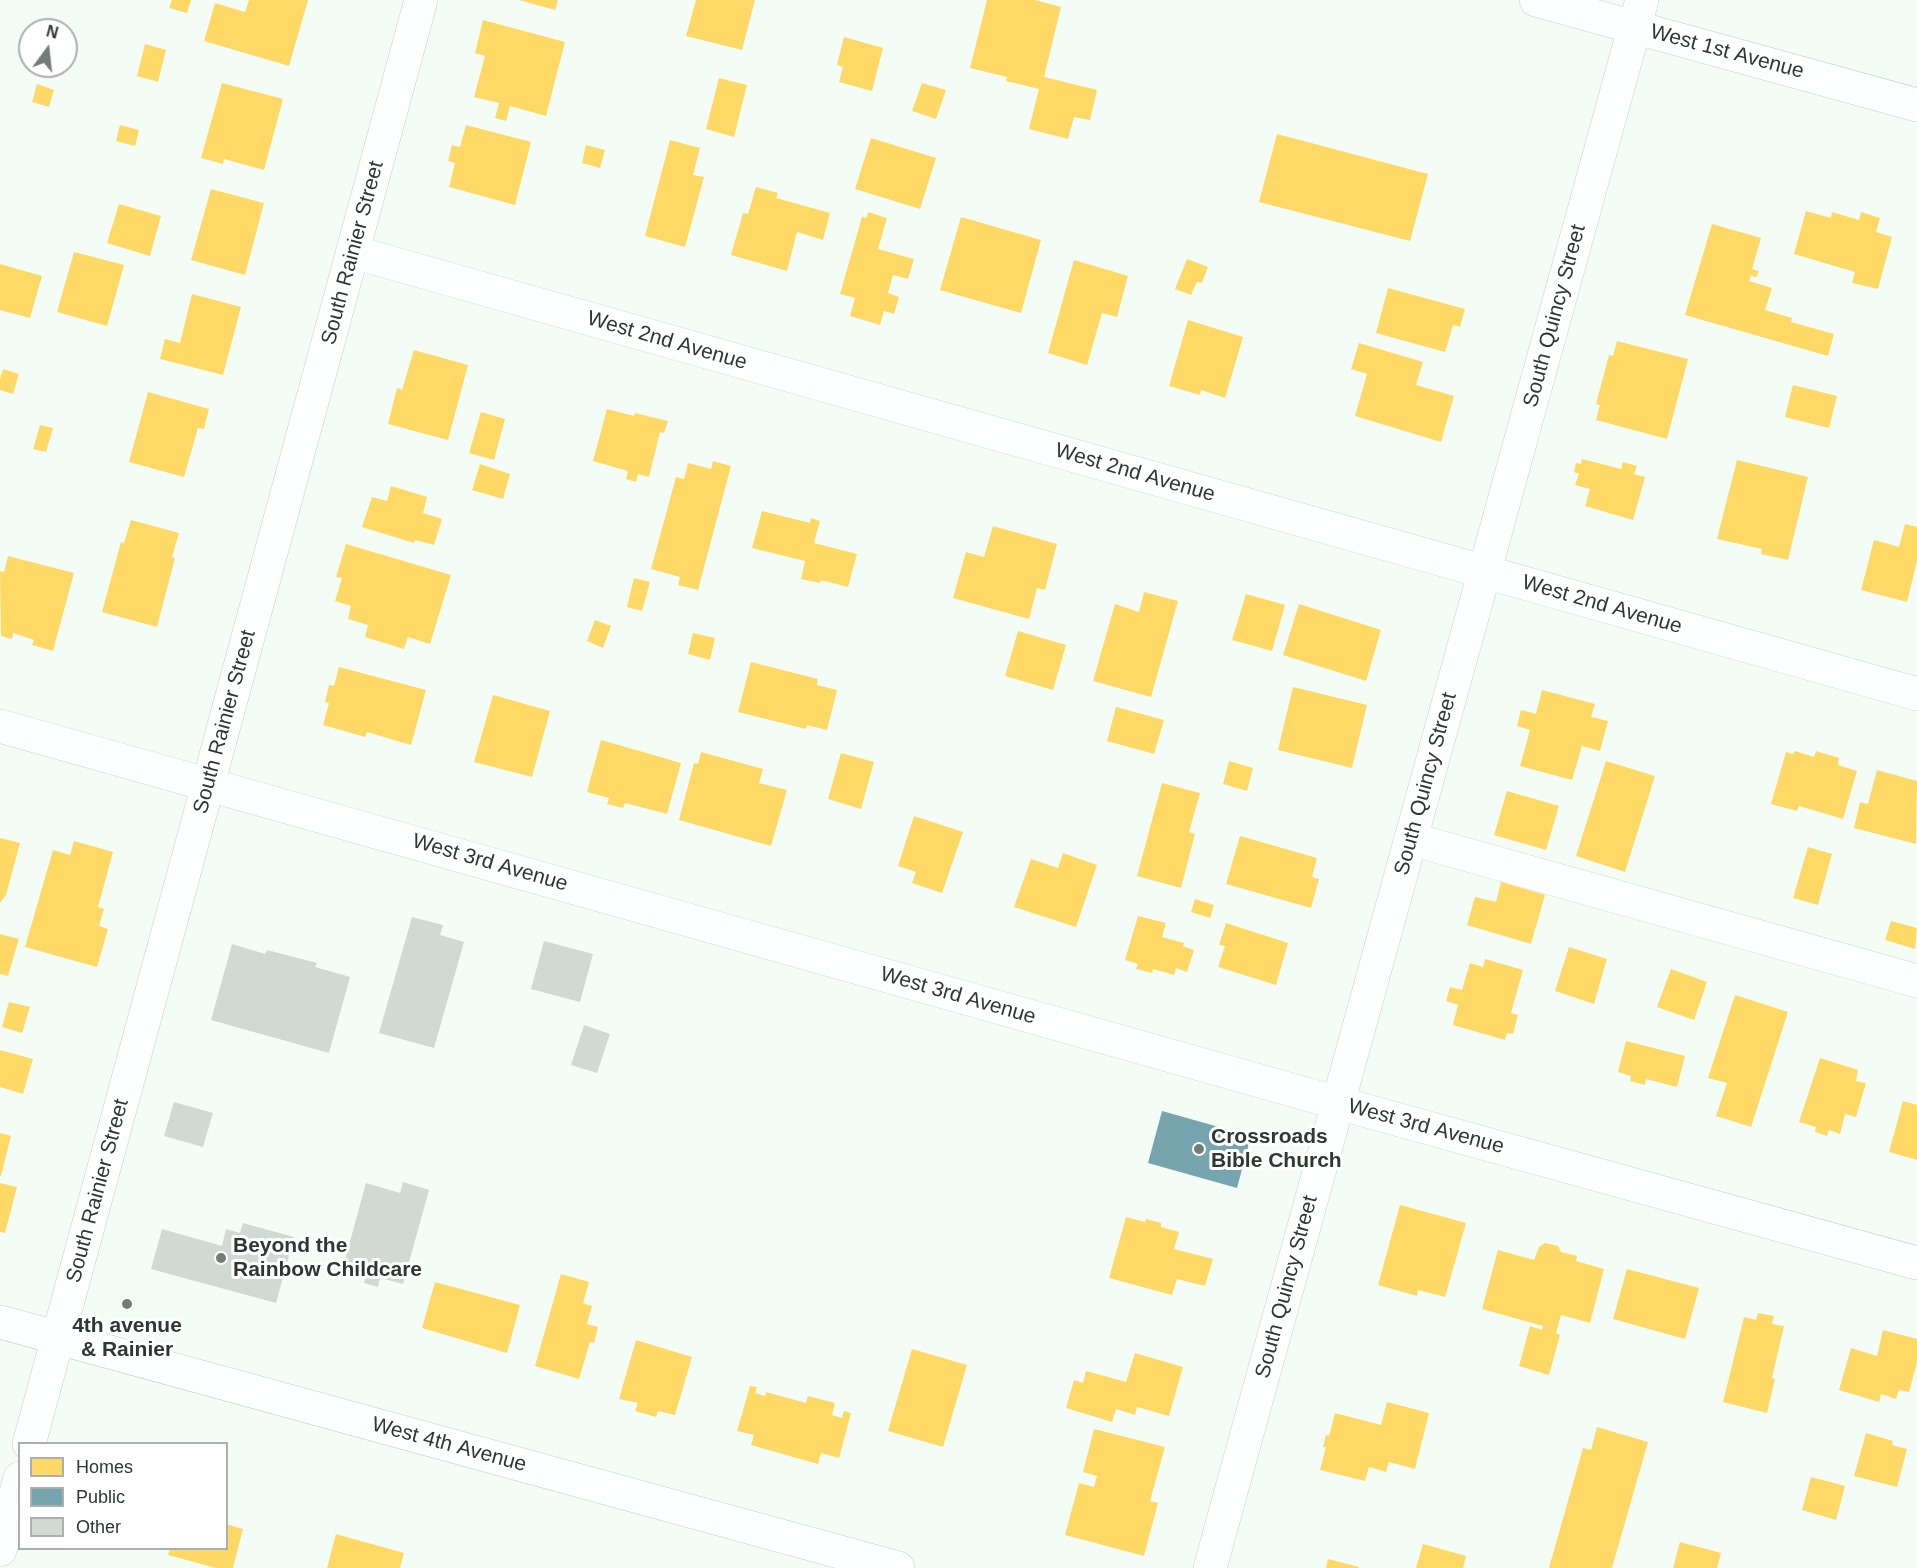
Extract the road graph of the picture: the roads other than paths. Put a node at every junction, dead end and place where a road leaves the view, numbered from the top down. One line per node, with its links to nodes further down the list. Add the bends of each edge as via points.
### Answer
1 (421, 0): 5 (street, South Rainier Street)
2 (1536, 0): 3 (street, West 1st Avenue)
3 (1639, 13): 4 (street, West 1st Avenue); 6 (street, South Quincy Street)
4 (1917, 105)
5 (353, 252): 6 (street, West 2nd Avenue); 9 (street, South Rainier Street)
6 (1485, 572): 7 (street, West 2nd Avenue); 10 (street, South Quincy Street)
7 (1917, 694)
8 (0, 726): 9 (street, West 3rd Avenue)
9 (208, 784): 12 (street, West 3rd Avenue); 15 (street, South Rainier Street)
10 (1411, 839): 11 (street); 12 (street, South Quincy Street)
11 (1917, 981)
12 (1338, 1103): 13 (street, West 3rd Avenue); 20 (street, South Quincy Street)
13 (1917, 1263)
14 (0, 1322): 15 (street, West 4th Avenue)
15 (58, 1338): 16 (street, South Rainier Street); 19 (street, West 4th Avenue)
16 (29, 1442)
17 (18, 1485): 18 (street)
18 (0, 1550)
19 (898, 1568)
20 (1210, 1568)

